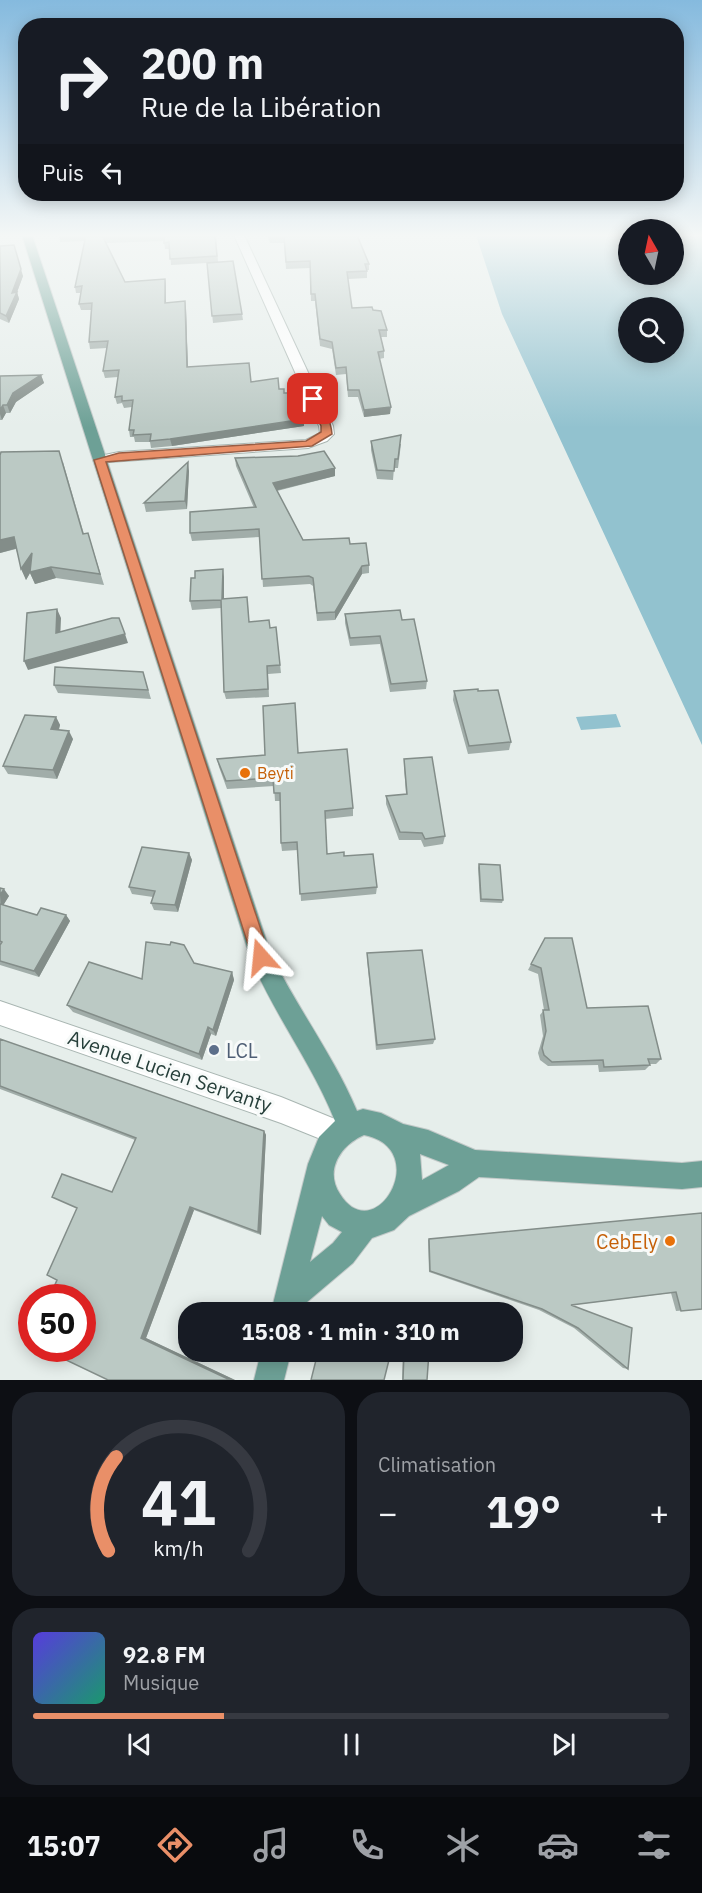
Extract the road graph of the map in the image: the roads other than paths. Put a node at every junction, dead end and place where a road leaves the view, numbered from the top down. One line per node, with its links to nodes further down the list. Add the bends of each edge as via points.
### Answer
1 (48, 299): 3 (main road)
2 (268, 299): 3 (street, via 327,434 308,444)
3 (100, 460): 5 (main road, via 261,957 278,994 333,1084)
4 (0, 1012): 5 (street, Avenue Lucien Servanty)
5 (344, 1129): 6 (main road, via 363,1122); 8 (main road, via 329,1143)
6 (397, 1136): 7 (main road, via 428,1143); 10 (main road, via 404,1146 409,1179)
7 (475, 1163): 9 (main road); 10 (main road)
8 (321, 1171): 11 (main road, via 322,1188 333,1209 342,1218); 12 (main road)
9 (692, 1175)
10 (399, 1206): 11 (main road, via 388,1218)
11 (365, 1225): 13 (main road, via 343,1253)
12 (288, 1302)
13 (291, 1302)
14 (274, 1362): 15 (main road)
15 (269, 1380)

